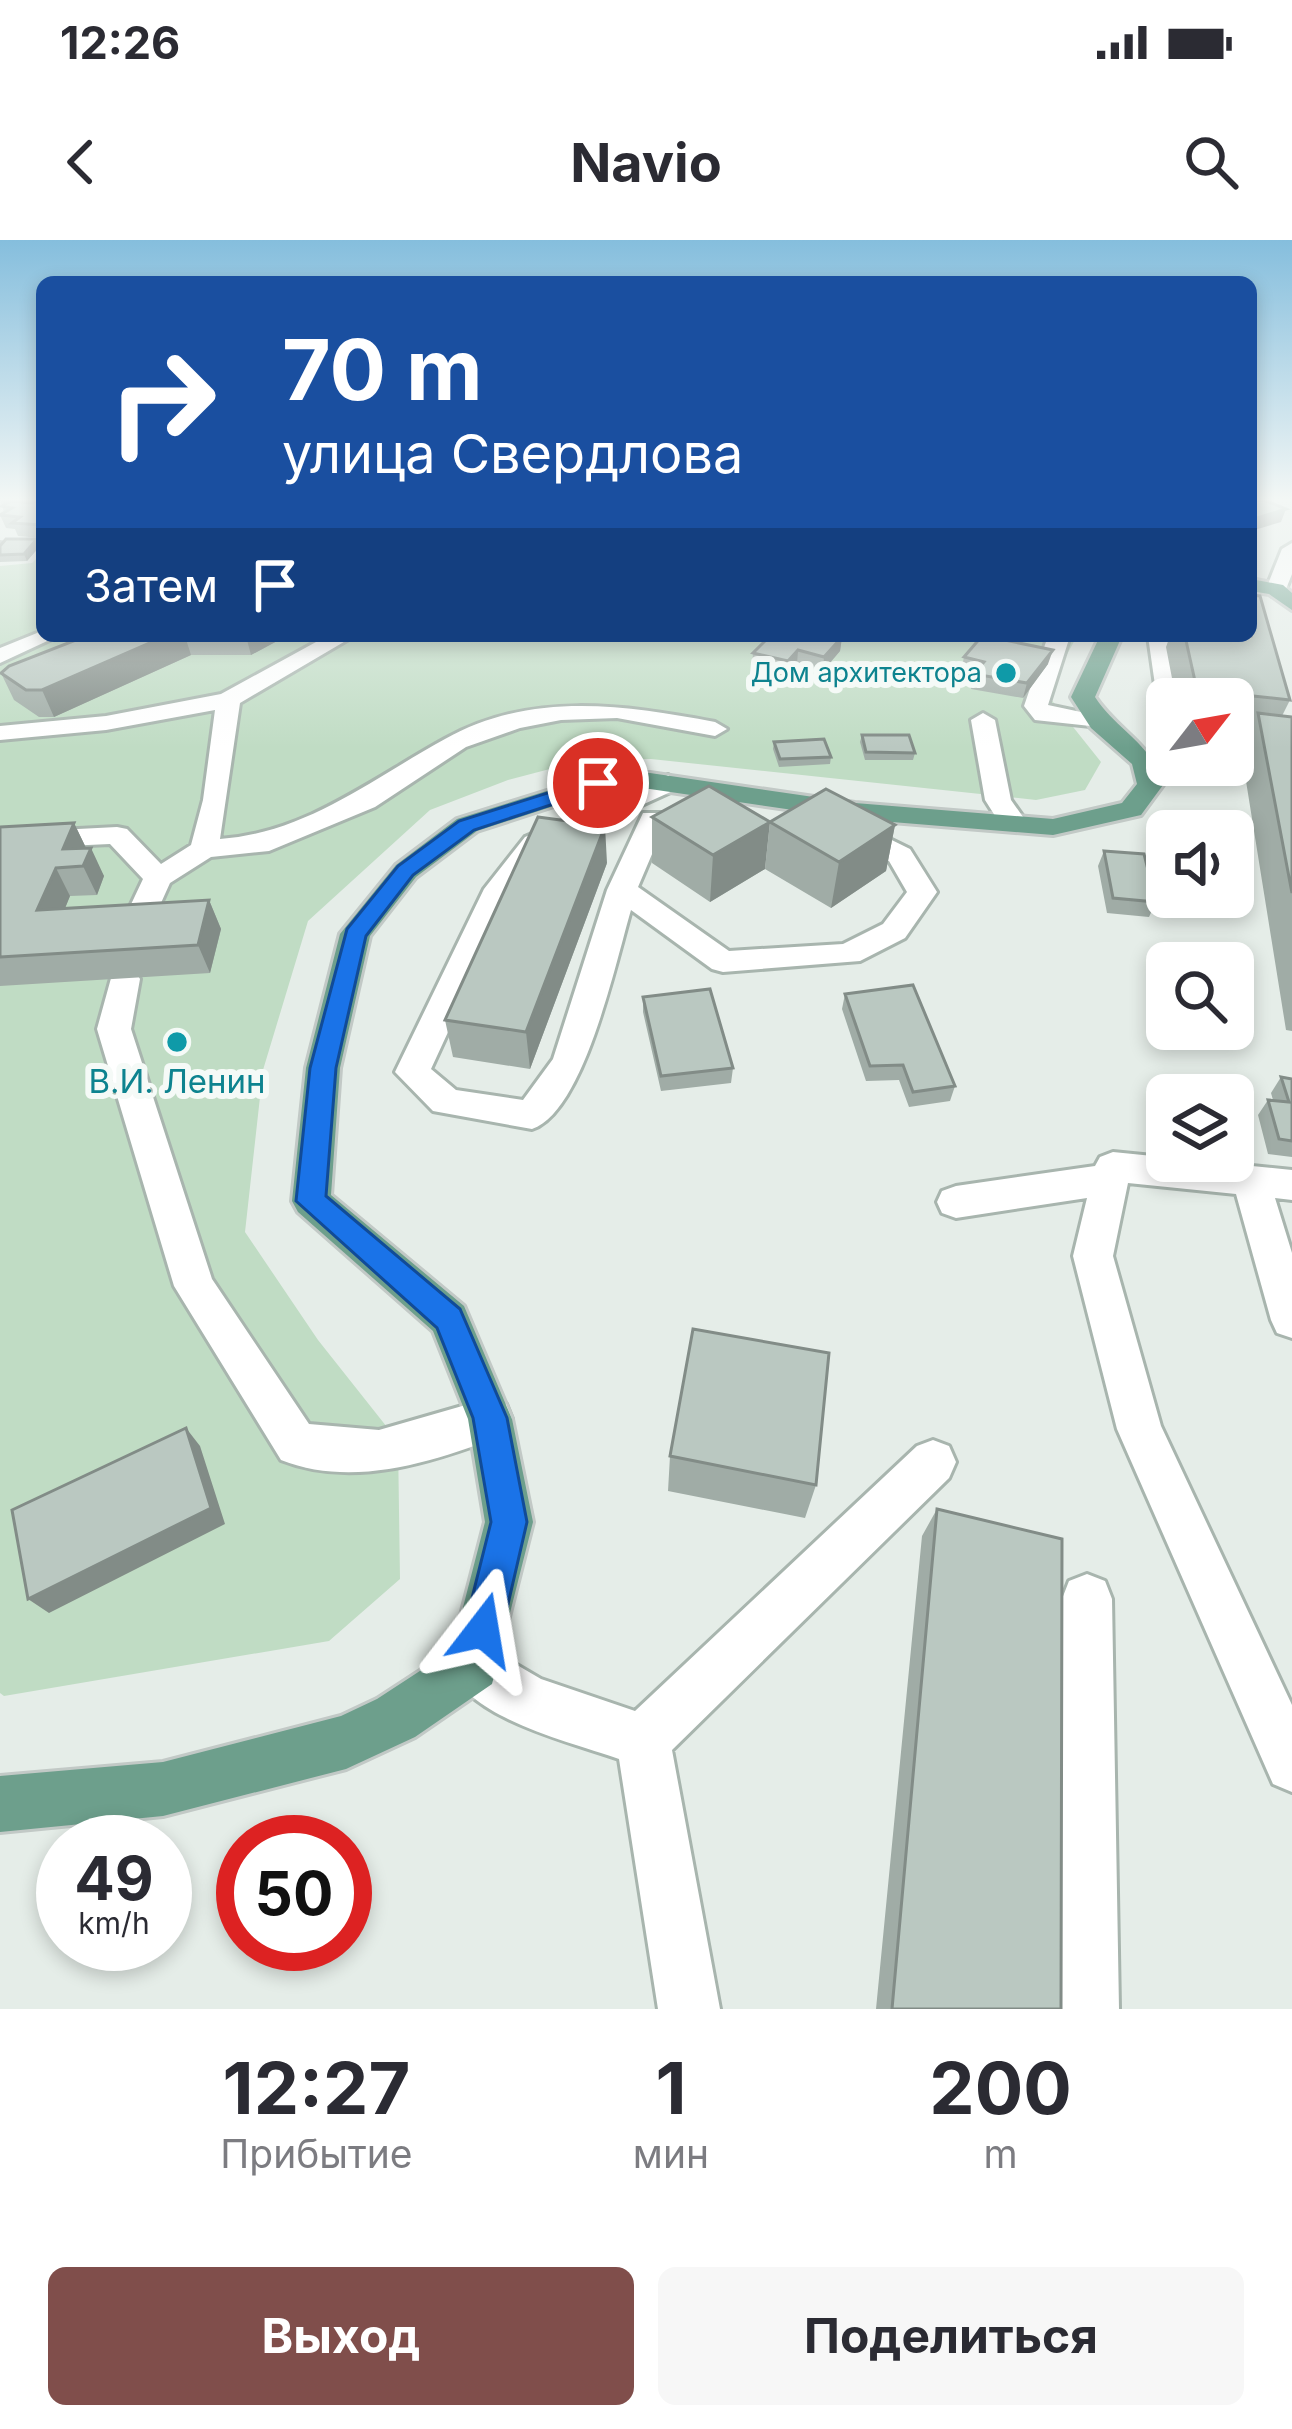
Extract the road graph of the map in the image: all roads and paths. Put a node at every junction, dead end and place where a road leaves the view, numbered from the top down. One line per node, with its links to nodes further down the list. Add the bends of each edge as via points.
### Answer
1 (36, 641): 7 (street)
2 (289, 642): 8 (street)
3 (334, 642): 8 (street)
4 (1057, 642): 12 (street, via 1036,706 1044,716)
5 (1109, 642): 12 (main road, via 1084,697)
6 (1161, 642): 9 (street)
7 (0, 656)
8 (298, 664): 10 (street)
9 (1166, 678)
10 (228, 700): 14 (street); 19 (street)
11 (983, 720): 16 (street, via 998,800)
12 (1100, 723): 16 (main road, via 1144,761 1150,785 1130,809 1053,827)
13 (715, 729): 19 (street, via 617,711 514,722 457,742 366,801 260,845)
14 (0, 733)
15 (659, 805): 16 (main road); 21 (street); 21 (street, via 535,843 500,889 412,1072 446,1102 532,1115 568,1063); 28 (main road, via 598,783 466,825 406,871 355,934 323,1068 311,1201 449,1319)
16 (1014, 824)
17 (795, 834): 21 (street, via 837,825 900,854 922,892 894,931 849,954 723,962)
18 (0, 841): 20 (street, via 117,835)
19 (204, 849): 20 (street)
20 (158, 878): 22 (street)
21 (622, 890)
22 (132, 934)
23 (124, 979): 28 (street, via 114,1029 194,1286 297,1444 379,1452)
24 (1110, 1179): 25 (street, via 1113,1167); 26 (street); 33 (street, via 1093,1256 1139,1429)
25 (1272, 1183): 27 (street)
26 (956, 1202)
27 (1292, 1320)
28 (490, 1418): 31 (main road, via 509,1522)
29 (933, 1462): 32 (street)
30 (1087, 1599): 36 (street)
31 (474, 1666): 32 (street, via 526,1701); 34 (main road, via 346,1742 163,1789)
32 (643, 1740): 35 (street)
33 (1292, 1765)
34 (0, 1804)
35 (689, 2009)
36 (1088, 2009)

